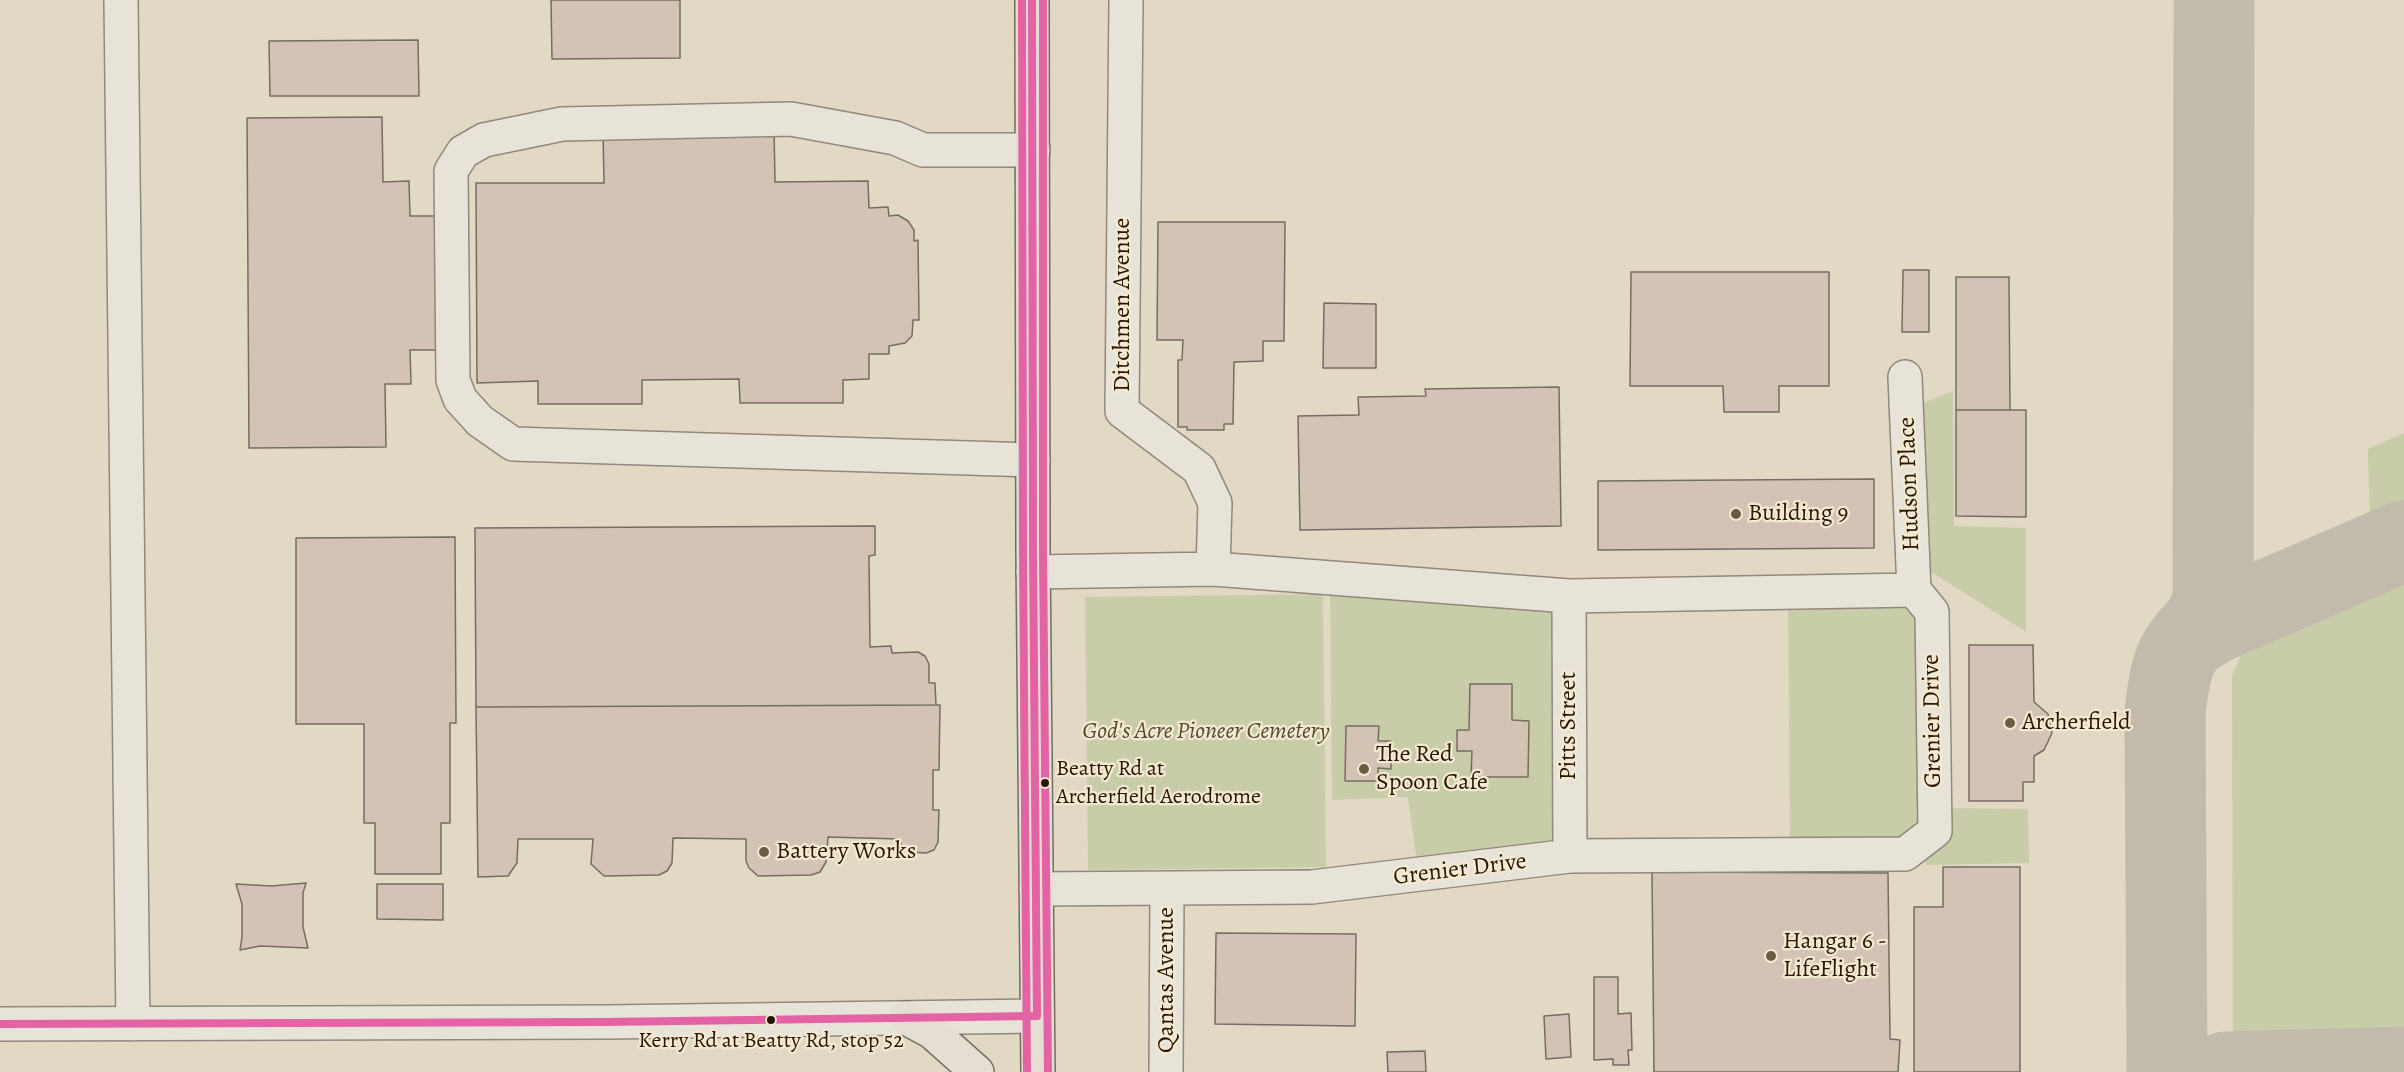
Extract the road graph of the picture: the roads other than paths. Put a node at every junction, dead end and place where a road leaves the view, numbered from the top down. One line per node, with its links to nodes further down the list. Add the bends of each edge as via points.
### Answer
1 (121, 0): 17 (street)
2 (1032, 0): 4 (main road)
3 (1126, 0): 7 (street, Ditchmen Avenue, via 1122,411 1199,469 1215,503)
4 (1033, 150): 6 (main road); 6 (street, via 923,150 895,138 791,119 562,124 484,140 463,152 451,171 453,380 459,399 480,421 513,444)
5 (1905, 377): 9 (street, Hudson Place)
6 (1033, 460): 8 (main road)
7 (1212, 569): 8 (street); 10 (street)
8 (1033, 572): 12 (main road)
9 (1914, 590): 10 (street); 11 (street, Grenier Drive, via 1932,612 1935,831 1928,837 1905,854)
10 (1569, 596): 11 (street, Pitts Street)
11 (1570, 856): 13 (street, Grenier Drive, via 1312,887)
12 (1036, 889): 13 (street, Grenier Drive); 14 (main road)
13 (1167, 889): 20 (street, Qantas Avenue)
14 (1037, 1016): 15 (street); 19 (main road)
15 (906, 1018): 17 (street); 18 (main road, via 932,1032)
16 (0, 1024): 17 (street)
17 (133, 1024)
18 (977, 1072)
19 (1038, 1072)
20 (1166, 1072)

